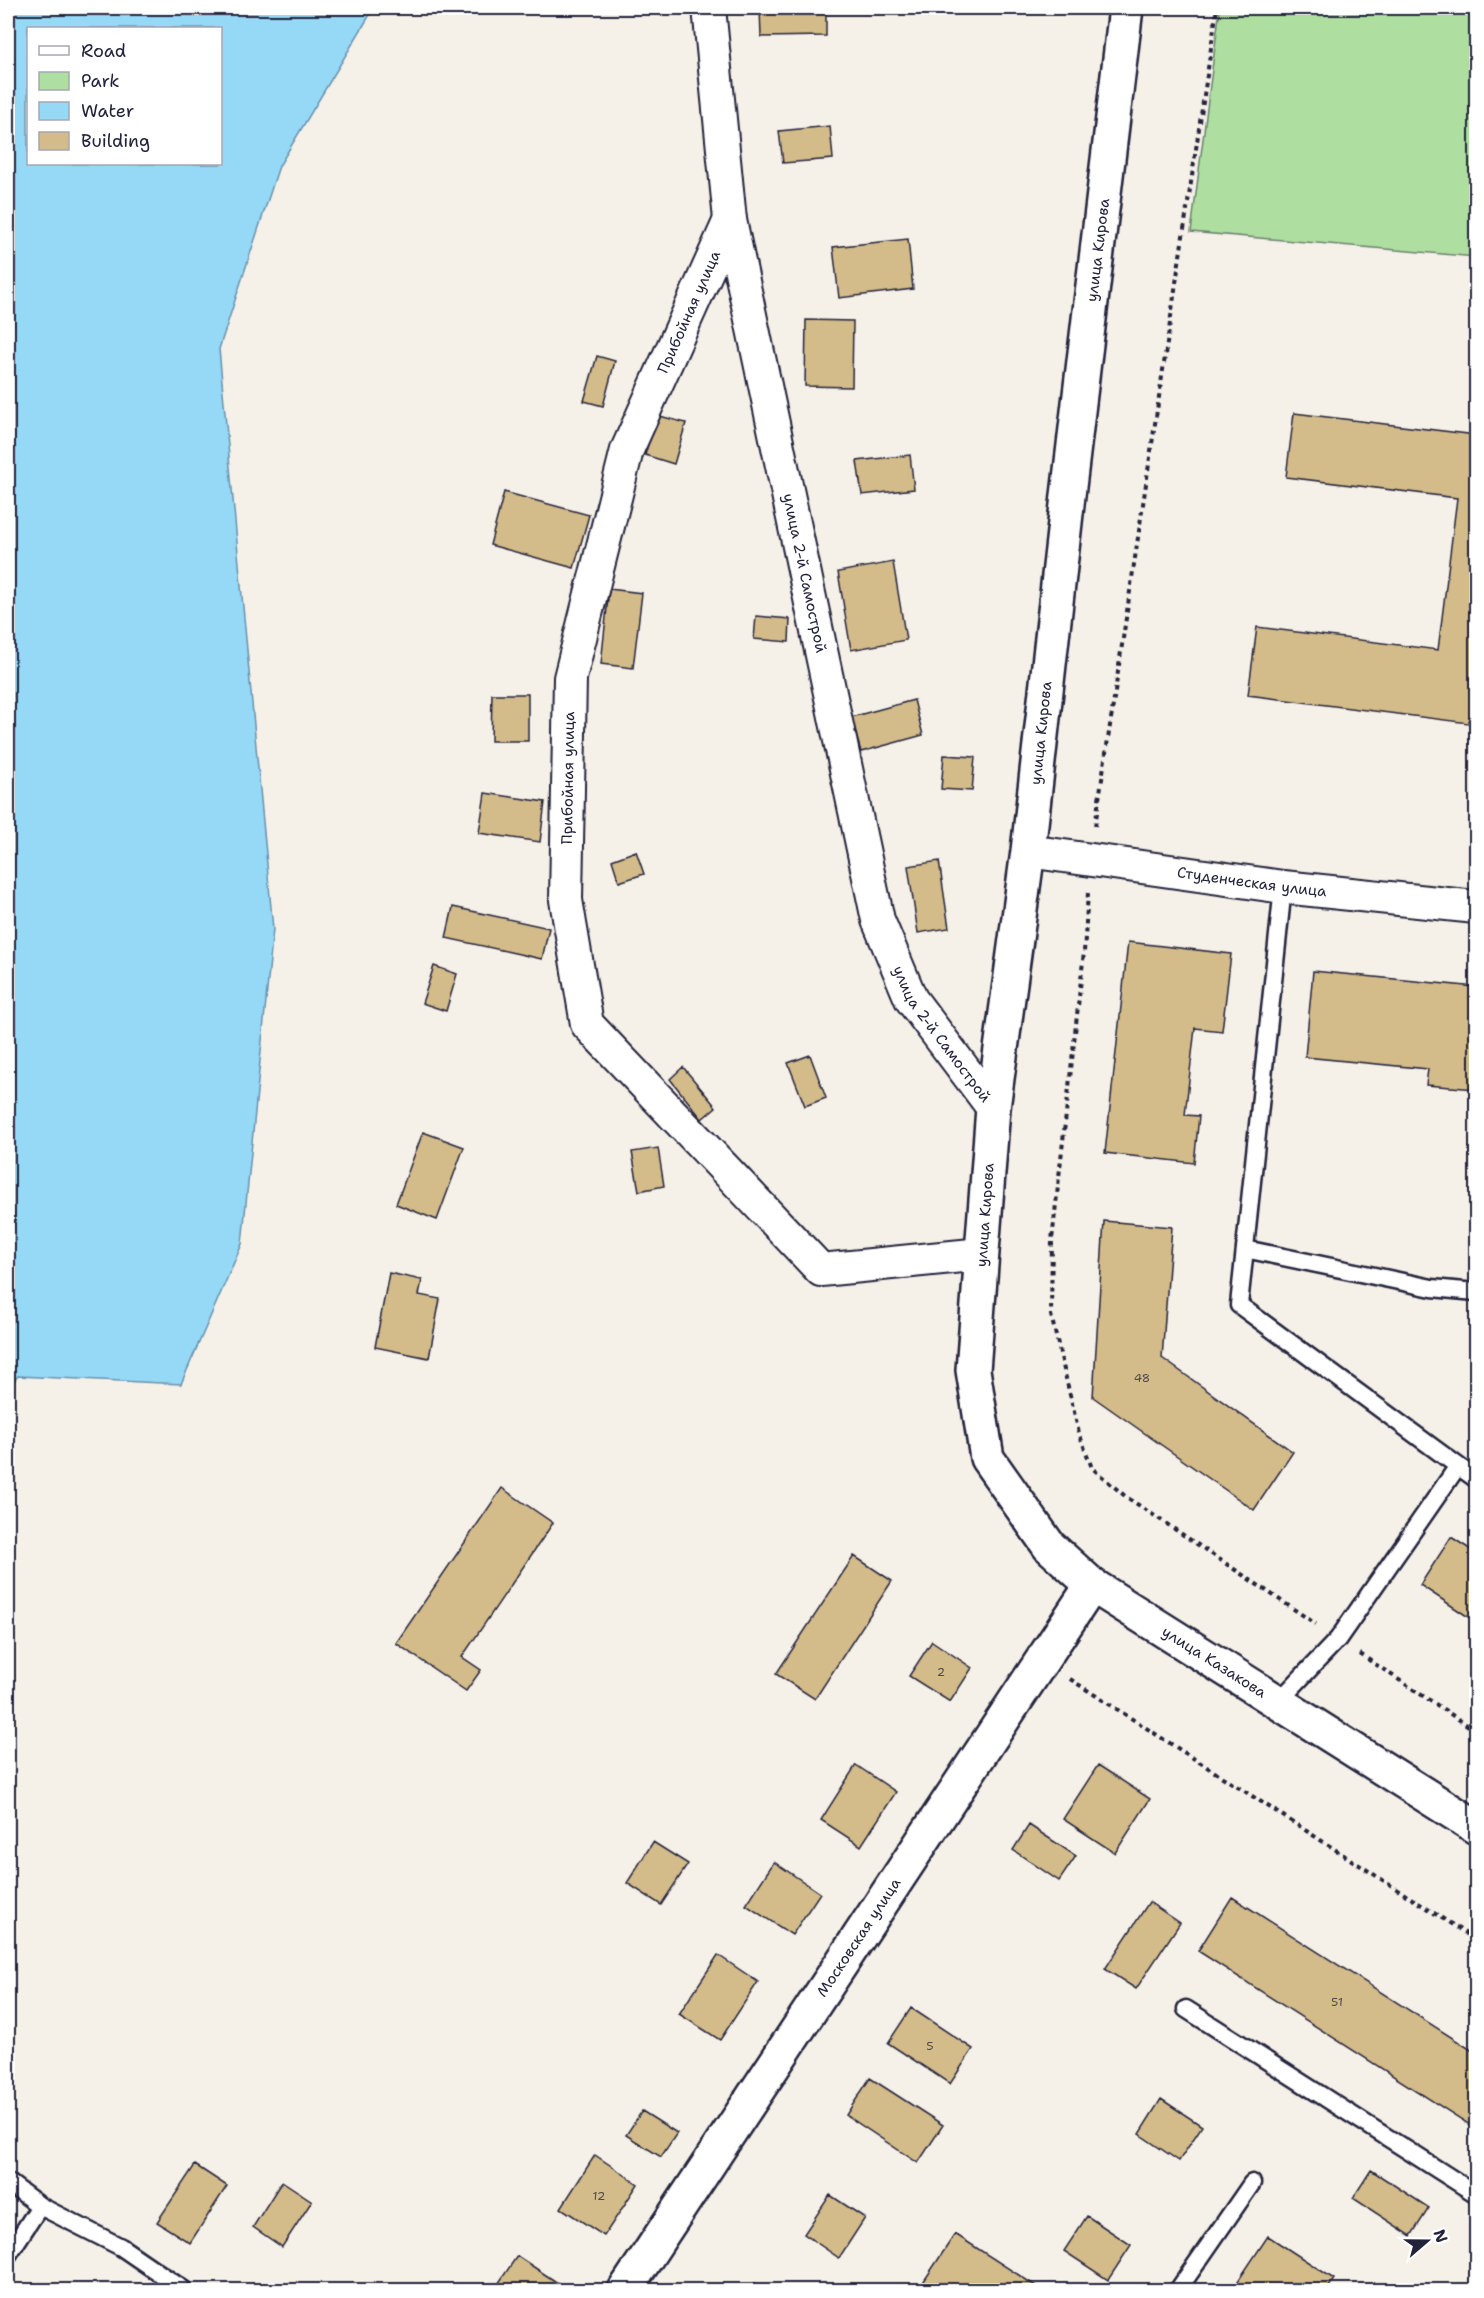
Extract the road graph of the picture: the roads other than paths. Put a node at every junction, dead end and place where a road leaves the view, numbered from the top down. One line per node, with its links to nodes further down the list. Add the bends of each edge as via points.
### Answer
1 (709, 8): 3 (street, улица 2-й Самострой)
2 (1126, 8): 4 (main road, улица Кирова)
3 (730, 220): 7 (street, улица 2-й Самострой, via 878,920 911,999); 9 (street, Прибойная улица, via 627,450 570,678 566,900 587,1024 821,1270)
4 (1028, 851): 5 (street, Студенческая улица); 7 (main road, улица Кирова)
5 (1283, 887): 6 (street, Студенческая улица); 8 (lane)
6 (1476, 907)
7 (993, 1108): 9 (main road, улица Кирова)
8 (1245, 1249): 10 (lane, via 1432,1288); 12 (lane, via 1239,1305)
9 (982, 1254): 11 (main road, улица Кирова, via 973,1370)
10 (1476, 1292)
11 (987, 1458): 14 (main road, улица Казакова, via 1049,1546)
12 (1458, 1466): 13 (lane); 15 (lane, via 1338,1640)
13 (1476, 1479)
14 (1092, 1585): 15 (main road, улица Казакова); 24 (main road, Московская улица)
15 (1280, 1701): 16 (main road, улица Казакова)
16 (1476, 1827)
17 (1186, 2009): 20 (lane)
18 (8, 2182): 21 (lane)
19 (1252, 2182): 25 (lane)
20 (1476, 2194)
21 (40, 2206): 22 (lane); 23 (lane, via 121,2247)
22 (8, 2255)
23 (184, 2290)
24 (625, 2290)
25 (1178, 2290)

